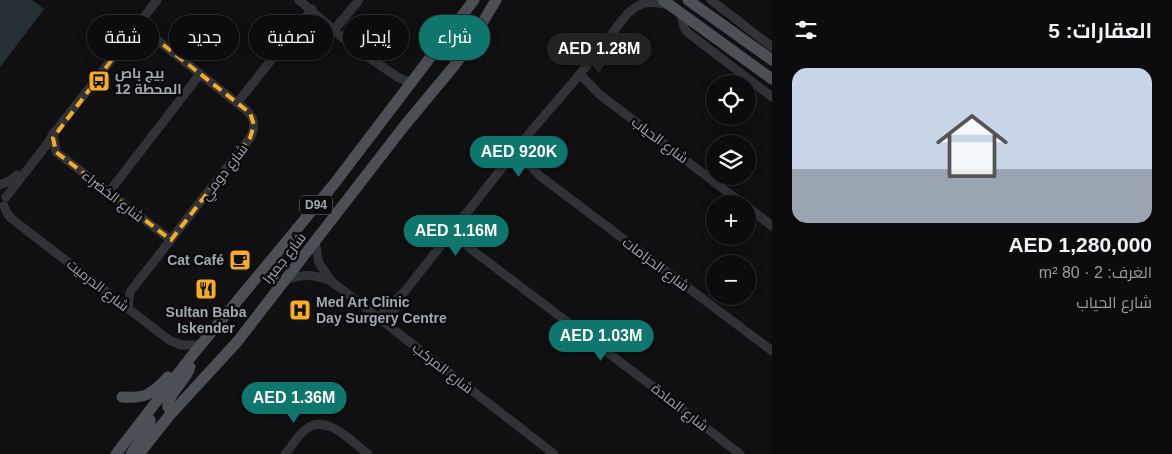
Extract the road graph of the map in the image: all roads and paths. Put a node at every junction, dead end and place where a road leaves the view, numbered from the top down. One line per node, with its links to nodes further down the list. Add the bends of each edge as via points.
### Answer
1 (157, 0): 13 (street, شارع الدرميت)
2 (299, 0): 10 (street)
3 (359, 0): 14 (street)
4 (474, 0): 22 (main road, شارع جميرا / D94)
5 (496, 0): 37 (main road, شارع جميرا / D94, via 454,66)
6 (633, 0): 11 (street)
7 (688, 0): 18 (main road)
8 (711, 0): 16 (street)
9 (667, 2): 11 (street, via 639,4); 12 (main road)
10 (312, 9): 14 (street); 24 (street)
11 (628, 12): 20 (street)
12 (681, 14): 21 (main road); 23 (street, via 687,32)
13 (146, 15)
14 (334, 30): 22 (street, via 395,76)
15 (159, 42): 19 (street, شارع دومي)
16 (772, 47)
17 (112, 60): 25 (street, شارع الدرميت)
18 (772, 60)
19 (200, 74): 24 (street, شارع دومي); 30 (street)
20 (578, 77): 28 (street); 31 (street, شارع الحياب)
21 (772, 79)
22 (412, 83): 44 (main road, شارع جميرا / D94, via 334,184)
23 (772, 97)
24 (237, 103): 36 (street, شارع دومي, via 252,116 252,134)
25 (53, 134): 26 (street); 27 (street, شارع الدرميت); 29 (street, شارع الدرميت, via 45,138 15,178)
26 (56, 152): 27 (street); 30 (street, شارع الخضراء)
27 (39, 154): 32 (street, شارع الدرميت)
28 (513, 154): 35 (street); 45 (street, شارع الحزامات)
29 (0, 186): 32 (street, شارع الدرميت, via 4,189)
30 (109, 192): 36 (street, شارع الخضراء)
31 (732, 195)
32 (4, 204): 41 (street, شارع الدرميت, via 12,219)
33 (756, 213): 34 (street)
34 (772, 226)
35 (450, 235): 43 (street); 56 (street, شارع المادة)
36 (170, 240): 40 (street, شارع دومي)
37 (315, 242): 38 (main road, شارع جميرا / D94); 39 (street, شارع المركب, via 319,263)
38 (287, 279): 39 (street, شارع المركب, via 311,275); 48 (main road, شارع جميرا / D94, via 238,342)
39 (331, 282): 43 (street, شارع المركب)
40 (130, 292): 41 (street); 42 (street)
41 (114, 297): 42 (street, شارع الدرميت)
42 (128, 308): 44 (street, شارع الدرميت, via 173,342)
43 (381, 320): 55 (street, شارع المركب)
44 (201, 345): 46 (main road, شارع جميرا / D94)
45 (772, 351)
46 (190, 358): 47 (main road, via 179,364 151,393 142,397); 48 (main road, via 187,375 168,401 168,407); 49 (main road, شارع جميرا / D94)
47 (122, 397)
48 (173, 411): 52 (main road, شارع جميرا / D94)
49 (146, 416): 50 (main road, شارع جميرا / D94); 51 (main road, via 150,426)
50 (116, 454)
51 (131, 454)
52 (139, 454)
53 (286, 454): 54 (street, via 304,430 321,424 335,428)
54 (368, 454)
55 (554, 454)
56 (740, 454)

